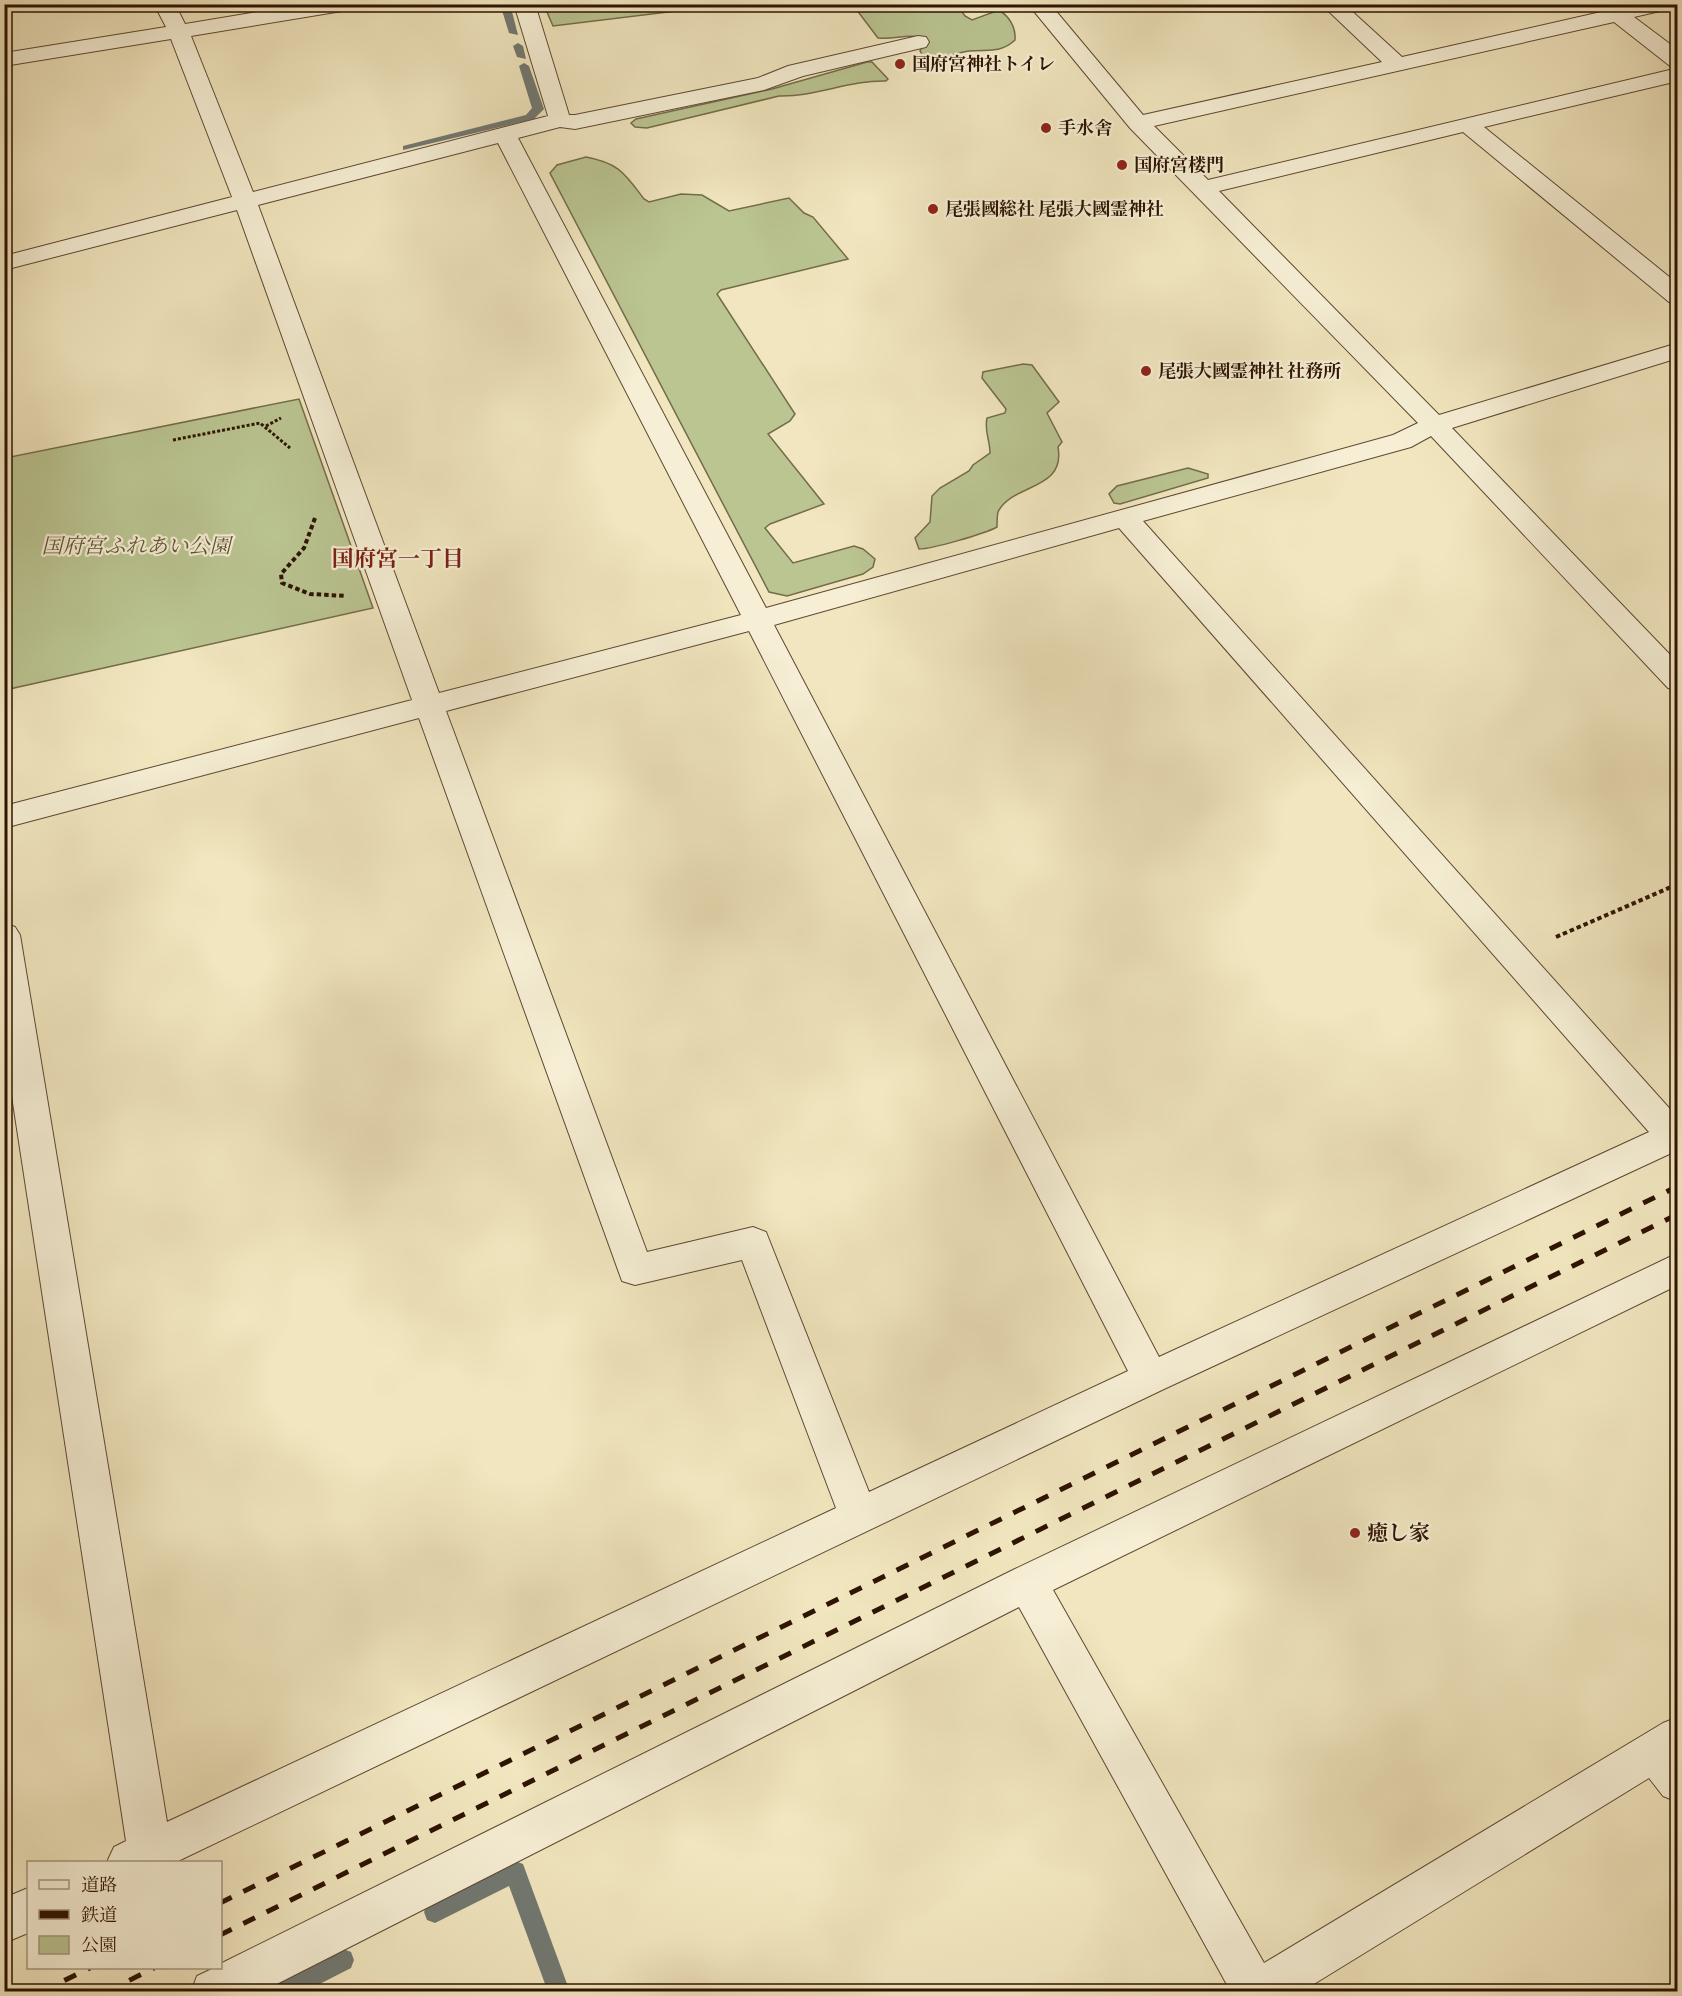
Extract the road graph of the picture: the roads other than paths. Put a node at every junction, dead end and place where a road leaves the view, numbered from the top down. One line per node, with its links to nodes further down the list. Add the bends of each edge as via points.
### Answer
1 (164, 4): 8 (street)
2 (348, 4): 8 (street)
3 (524, 4): 14 (street)
4 (1038, 4): 15 (street)
5 (1331, 4): 12 (street)
6 (1666, 4): 7 (street)
7 (1610, 10): 11 (street); 12 (street)
8 (179, 32): 10 (street); 19 (street)
9 (918, 42): 14 (street, via 753,85 575,122)
10 (4, 60)
11 (1677, 61)
12 (1398, 64): 15 (street)
13 (1677, 74): 16 (street)
14 (560, 120): 17 (street)
15 (1138, 123): 18 (street)
16 (1466, 123): 18 (street); 21 (street)
17 (504, 134): 19 (street); 25 (street)
18 (1202, 188): 23 (street)
19 (245, 201): 20 (street); 27 (street)
20 (4, 263)
21 (1677, 297)
22 (1677, 350): 23 (street)
23 (1433, 424): 24 (street, via 1402,441); 26 (street)
24 (1125, 518): 25 (street); 30 (street)
25 (757, 620): 27 (street); 32 (street)
26 (1677, 681)
27 (429, 706): 28 (street); 33 (street, via 634,1270 753,1242)
28 (4, 817)
29 (4, 935): 36 (street)
30 (1675, 1135): 32 (street)
31 (1677, 1268): 34 (street)
32 (1151, 1378): 33 (street)
33 (859, 1516): 36 (street)
34 (1027, 1583): 39 (street); 40 (street)
35 (1670, 1756): 40 (street)
36 (140, 1858)
37 (27, 1910): 38 (street)
38 (4, 1921)
39 (213, 1992)
40 (1257, 1992)

